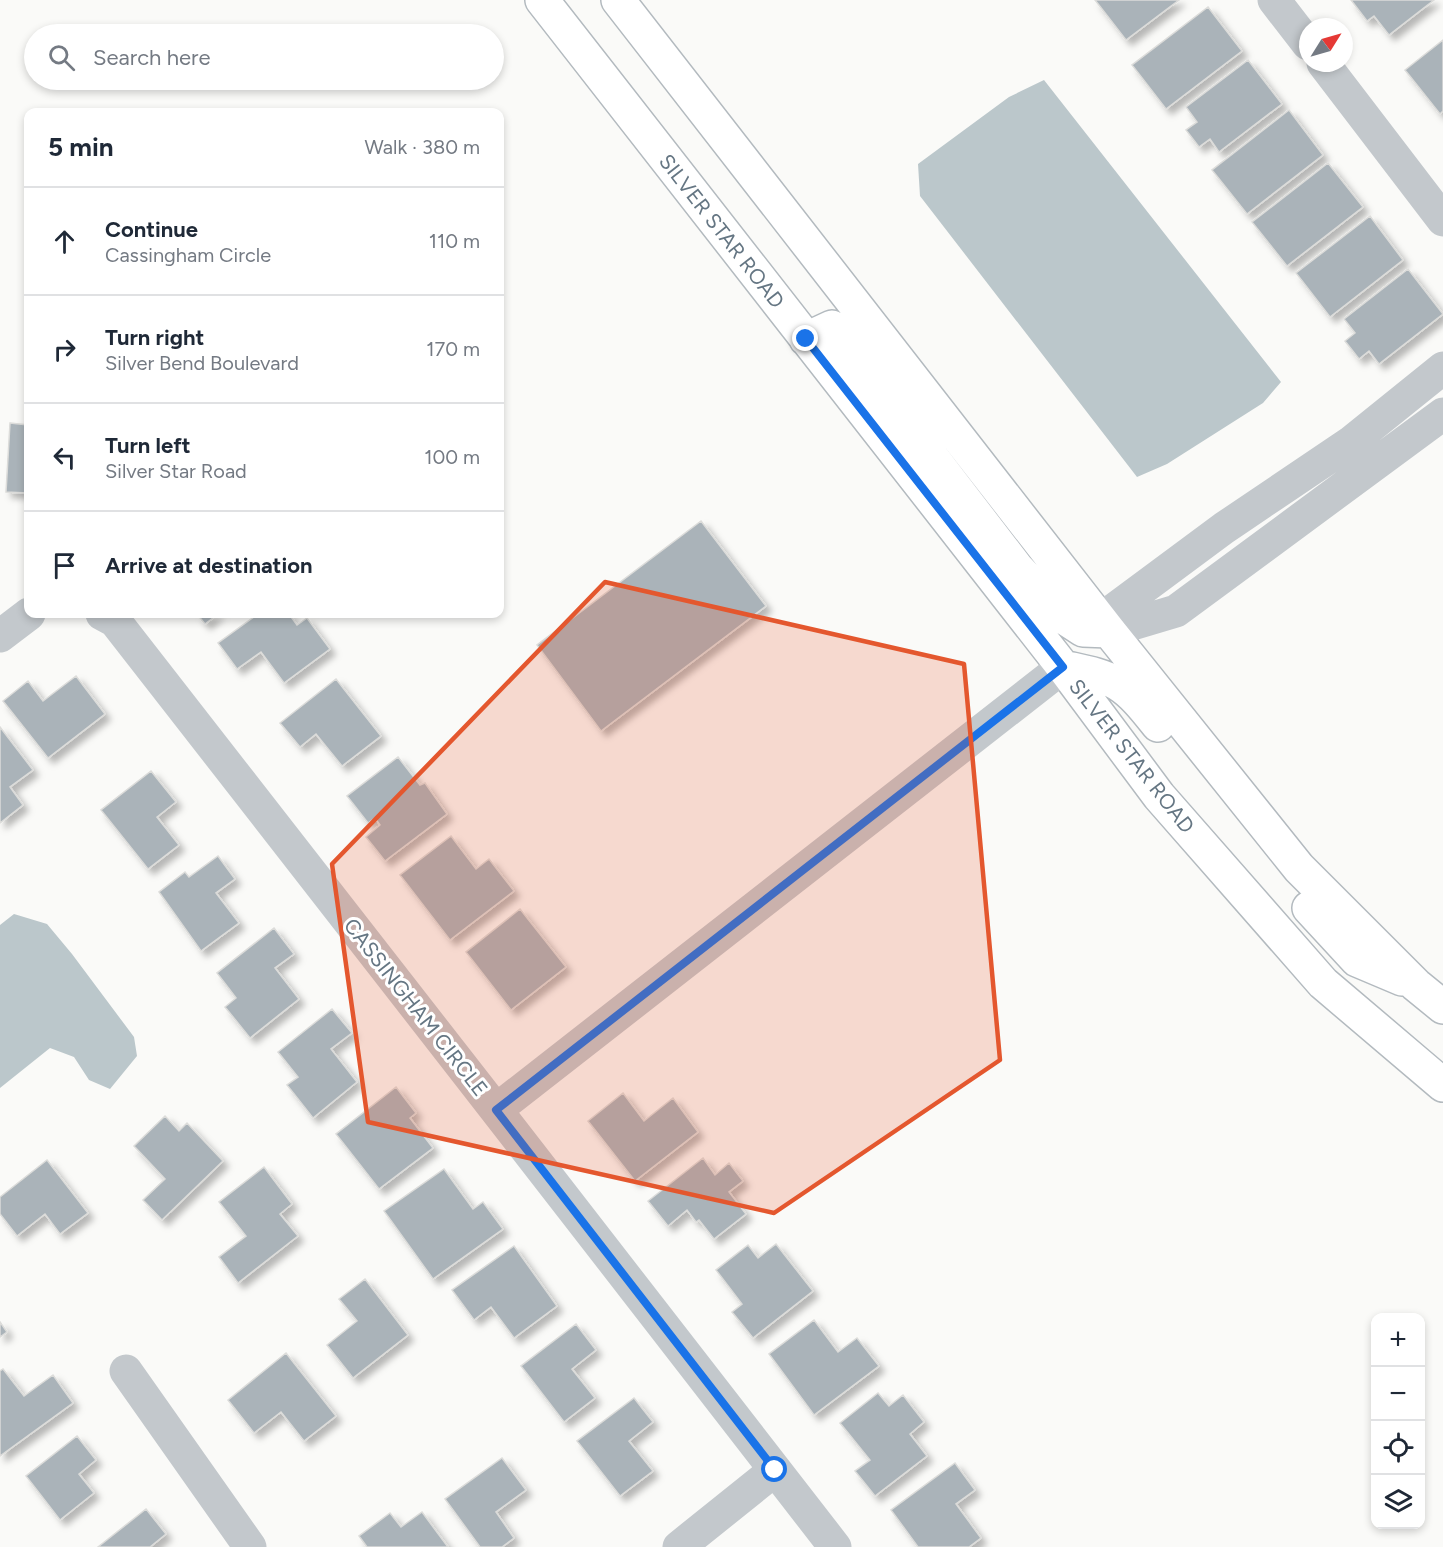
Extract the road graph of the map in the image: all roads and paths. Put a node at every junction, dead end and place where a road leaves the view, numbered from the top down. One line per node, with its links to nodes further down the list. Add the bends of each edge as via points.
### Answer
1 (542, 0): 7 (main road, SILVER STAR ROAD)
2 (618, 0): 14 (main road)
3 (1274, 0): 4 (street)
4 (1299, 32)
5 (1330, 72): 6 (street)
6 (1443, 220)
7 (806, 339): 14 (main road, via 832,327 1017,568 1063,617 1083,630); 16 (main road, SILVER STAR ROAD)
8 (1443, 368): 10 (street, via 1350,443)
9 (1443, 414): 11 (street)
10 (1311, 469): 11 (street); 14 (street, via 1224,528)
11 (1331, 496): 14 (street, via 1176,611)
12 (24, 618): 15 (street)
13 (109, 618): 20 (street, CASSINGHAM CIRCLE)
14 (1104, 626): 17 (main road, via 1299,868)
15 (0, 636)
16 (1063, 667): 17 (main road, via 1117,684 1136,699 1275,872 1357,960); 19 (main road, SILVER STAR ROAD, via 1159,796 1323,983); 20 (street)
17 (1416, 986): 18 (main road)
18 (1443, 1007)
19 (1443, 1085)
20 (496, 1110): 22 (street, CASSINGHAM CIRCLE)
21 (126, 1371): 23 (street)
22 (775, 1470): 24 (street); 25 (street, CASSINGHAM CIRCLE)
23 (250, 1547)
24 (679, 1547)
25 (835, 1547)

